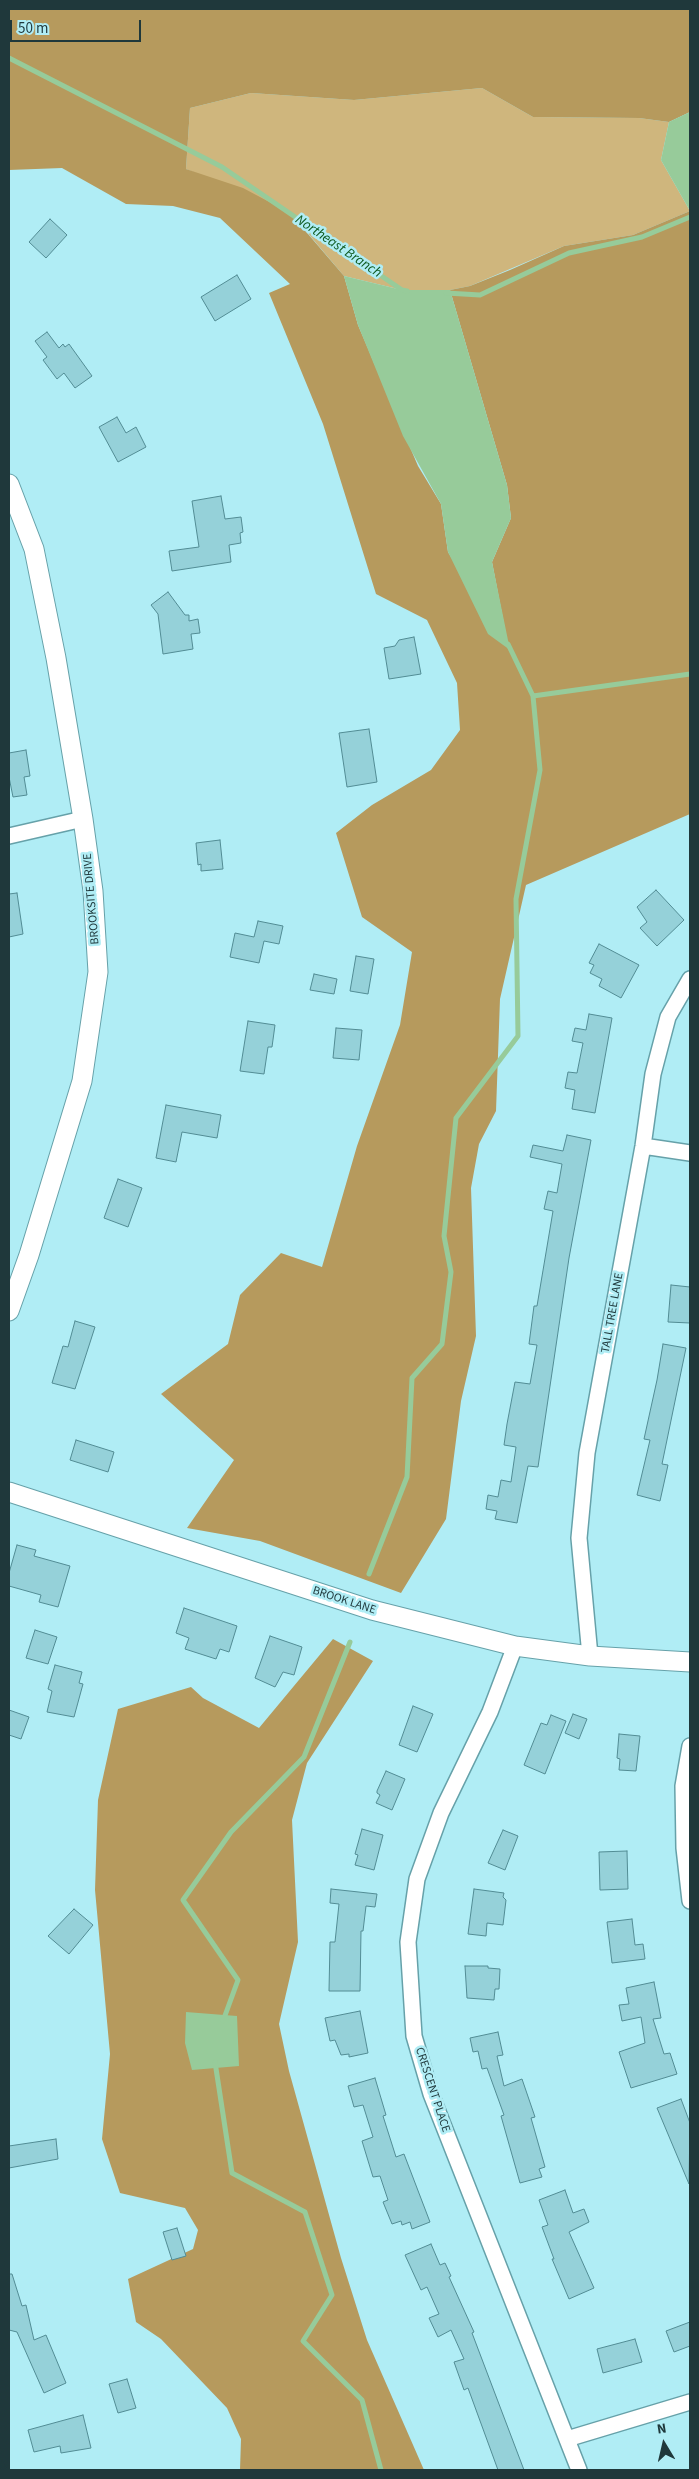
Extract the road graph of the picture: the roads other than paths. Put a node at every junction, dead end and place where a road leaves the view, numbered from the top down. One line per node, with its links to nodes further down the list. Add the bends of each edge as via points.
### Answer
1 (9, 484): 2 (street, BROOKSITE DRIVE, via 34,549)
2 (83, 819): 3 (street); 7 (street, BROOKSITE DRIVE, via 93,891 98,972 82,1081)
3 (9, 836)
4 (690, 979): 5 (street, TALL TREE LANE, via 668,1017 652,1074)
5 (643, 1146): 6 (street); 10 (street, TALL TREE LANE, via 587,1453 579,1538)
6 (690, 1153)
7 (9, 1311)
8 (9, 1492): 9 (street, BROOK LANE, via 372,1610)
9 (515, 1646): 10 (street, BROOK LANE); 15 (street, CRESCENT PLACE, via 490,1712 441,1813 417,1879 408,1942 414,2036 431,2094)
10 (590, 1656): 11 (street, BROOK LANE)
11 (690, 1662)
12 (690, 1746): 13 (street, via 683,1786 684,1848)
13 (690, 1902)
14 (690, 2402): 15 (street)
15 (567, 2439): 16 (street, CRESCENT PLACE)
16 (579, 2470)

